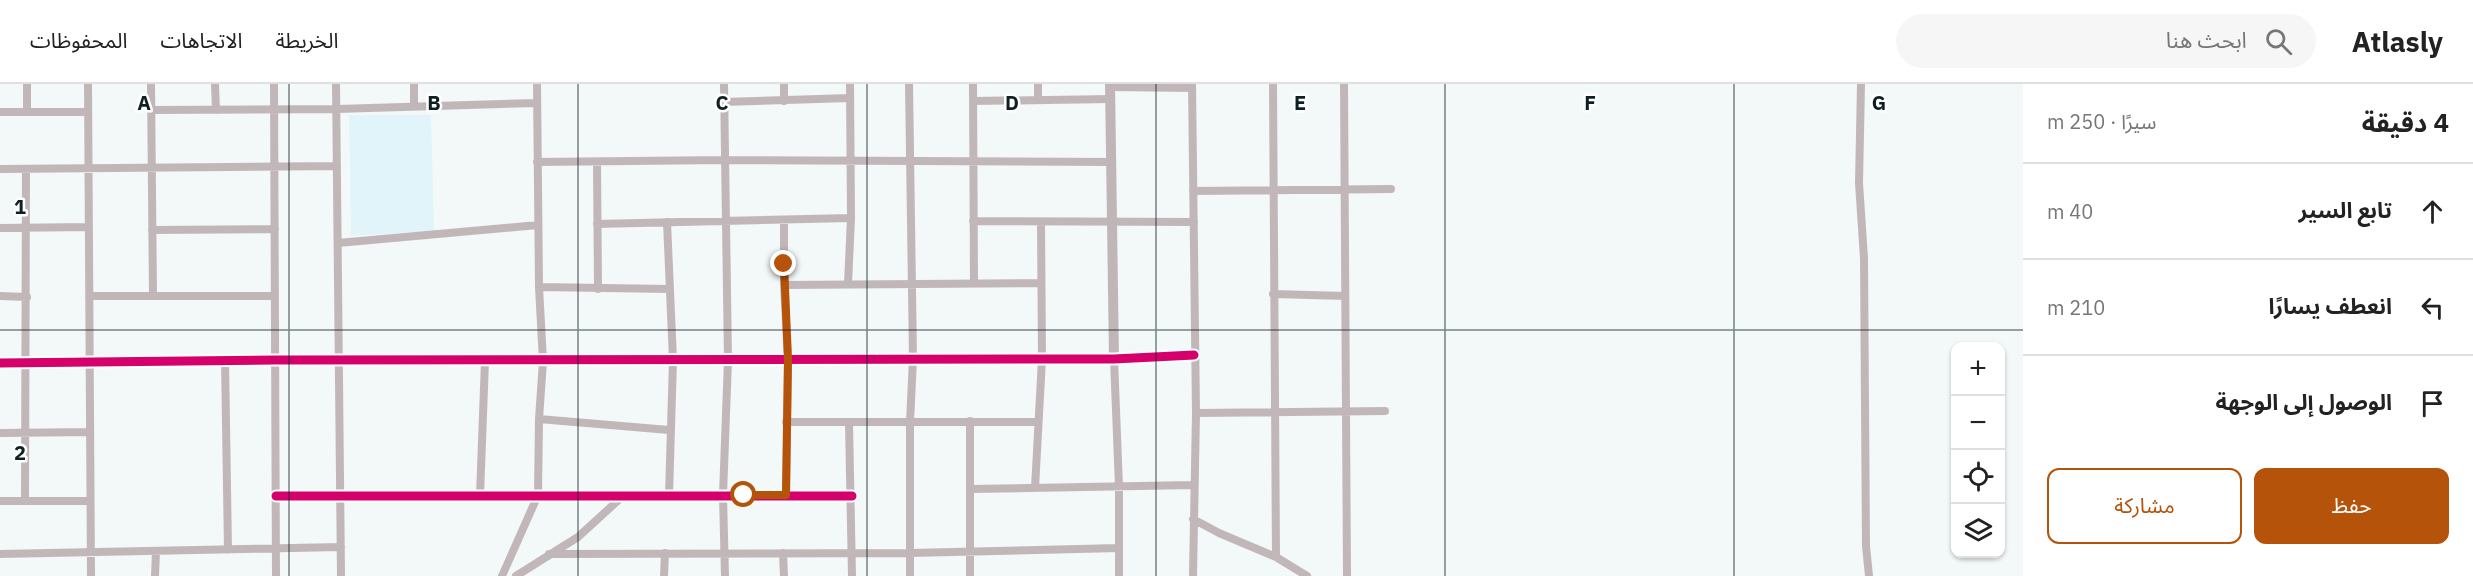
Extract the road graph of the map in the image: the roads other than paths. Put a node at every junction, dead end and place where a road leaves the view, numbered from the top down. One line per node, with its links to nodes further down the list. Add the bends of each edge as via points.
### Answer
1 (27, 84): 33 (street)
2 (88, 84): 34 (street)
3 (151, 84): 30 (street)
4 (215, 84): 31 (street)
5 (274, 84): 28 (street)
6 (336, 84): 29 (street)
7 (414, 84): 27 (street)
8 (537, 84): 26 (street)
9 (724, 84): 25 (street)
10 (784, 84): 23 (street)
11 (850, 84): 20 (street)
12 (909, 84): 39 (street)
13 (973, 84): 24 (street)
14 (1038, 84): 21 (street)
15 (1273, 84): 51 (street)
16 (1344, 84): 48 (street)
17 (1861, 84): 160 (street, via 1858,183 1864,270)
18 (1110, 85): 19 (street); 22 (street)
19 (1192, 86): 50 (street)
20 (850, 98): 23 (street); 38 (street)
21 (1038, 99): 22 (street); 24 (street)
22 (1110, 99): 41 (street)
23 (784, 101): 25 (street)
24 (973, 101): 40 (street)
25 (723, 102): 35 (street)
26 (537, 103): 27 (street); 36 (street)
27 (414, 105): 29 (street)
28 (274, 109): 29 (street); 31 (street); 45 (street)
29 (337, 109): 42 (street)
30 (151, 110): 31 (street); 44 (street)
31 (216, 110)
32 (0, 112): 33 (street)
33 (27, 112): 34 (street)
34 (88, 112): 43 (street)
35 (724, 160): 37 (street); 38 (street); 56 (street)
36 (537, 162): 37 (street); 61 (street)
37 (597, 162): 60 (street)
38 (850, 162): 39 (street); 52 (street)
39 (909, 162): 40 (street); 72 (street)
40 (973, 162): 41 (street); 54 (street)
41 (1111, 162): 58 (street)
42 (337, 166): 45 (street); 67 (street)
43 (88, 168): 44 (street); 47 (street); 63 (street)
44 (151, 168): 45 (street); 66 (street)
45 (274, 168): 65 (street)
46 (0, 169): 47 (street)
47 (26, 169): 62 (street)
48 (1343, 189): 49 (street); 51 (street); 81 (street)
49 (1391, 189)
50 (1193, 190): 51 (street); 59 (street)
51 (1272, 190): 76 (street)
52 (851, 218): 53 (street); 69 (street)
53 (784, 220): 56 (street); 71 (street)
54 (973, 221): 57 (street); 70 (street)
55 (667, 222): 56 (street); 60 (street); 75 (street)
56 (724, 222): 91 (street)
57 (1041, 222): 58 (street); 68 (street)
58 (1111, 222): 59 (street); 86 (street)
59 (1194, 222): 83 (street)
60 (597, 224): 74 (street)
61 (538, 225): 67 (street); 73 (street)
62 (26, 227): 63 (street); 64 (street); 82 (street)
63 (89, 227): 78 (street)
64 (0, 228)
65 (274, 229): 66 (street); 80 (street)
66 (152, 230): 79 (street)
67 (338, 243): 89 (street)
68 (1041, 283): 70 (street); 85 (street)
69 (848, 284): 71 (street); 72 (street)
70 (974, 284): 72 (street)
71 (784, 285): 92 (street)
72 (911, 285): 84 (street)
73 (539, 287): 74 (street); 94 (street)
74 (598, 289): 75 (street)
75 (670, 289): 90 (street)
76 (1273, 294): 81 (street); 100 (street)
77 (0, 296): 82 (street)
78 (89, 296): 79 (street); 95 (street)
79 (153, 296): 80 (street)
80 (275, 296): 88 (street)
81 (1345, 296): 98 (street)
82 (27, 297): 97 (street)
83 (1194, 355): 86 (street); 101 (street)
84 (913, 359): 85 (street); 92 (street); 105 (street)
85 (1042, 359): 86 (street); 106 (street)
86 (1114, 359): 113 (street)
87 (225, 360): 88 (street); 95 (street); 132 (street)
88 (275, 360): 89 (street); 123 (street)
89 (339, 360): 93 (street); 116 (street)
90 (673, 360): 91 (street); 94 (street); 108 (street)
91 (728, 360): 92 (street); 121 (street)
92 (788, 360): 104 (street)
93 (485, 361): 94 (street); 117 (street)
94 (543, 361): 102 (street)
95 (90, 362): 97 (street); 110 (street)
96 (0, 363): 97 (street)
97 (27, 363): 109 (street)
98 (1346, 411): 99 (street); 100 (street); 159 (street)
99 (1385, 411)
100 (1275, 412): 101 (street); 143 (street)
101 (1196, 413): 112 (street)
102 (539, 419): 108 (street); 118 (street)
103 (970, 421): 105 (street); 106 (street); 115 (street)
104 (786, 422): 107 (street); 122 (street)
105 (910, 422): 107 (street); 140 (street)
106 (1037, 422): 114 (street)
107 (849, 423): 124 (street)
108 (669, 430): 120 (street)
109 (27, 432): 110 (street); 111 (street); 126 (street)
110 (90, 432): 127 (street)
111 (0, 433)
112 (1193, 485): 113 (street); 128 (street)
113 (1119, 487): 114 (street); 130 (street)
114 (1035, 488): 115 (street)
115 (970, 489): 134 (street)
116 (340, 494): 117 (street); 123 (street); 129 (street)
117 (480, 495): 118 (street)
118 (538, 495): 119 (street); 148 (street)
119 (624, 495): 120 (street); 142 (street, via 578,537)
120 (669, 495): 121 (street)
121 (723, 495): 122 (street); 138 (street)
122 (786, 495): 124 (street)
123 (276, 496): 131 (street)
124 (852, 496): 136 (street)
125 (0, 501): 126 (street)
126 (25, 501): 127 (street)
127 (90, 501): 135 (street)
128 (1193, 519): 143 (street); 157 (street)
129 (340, 547): 131 (street); 147 (street)
130 (1119, 548): 134 (street); 156 (street)
131 (276, 549): 132 (street); 146 (street)
132 (228, 550): 133 (street)
133 (156, 551): 135 (street); 145 (street)
134 (971, 551): 140 (street); 155 (street)
135 (91, 552): 141 (street); 144 (street)
136 (853, 552): 139 (street); 140 (street); 153 (street)
137 (665, 553): 138 (street); 142 (street); 150 (street)
138 (724, 553): 139 (street); 151 (street)
139 (783, 553): 152 (street)
140 (910, 553): 154 (street)
141 (0, 554)
142 (549, 554): 149 (street)
143 (1276, 557): 158 (street)
144 (91, 576)
145 (155, 576)
146 (276, 576)
147 (341, 576)
148 (502, 576)
149 (516, 576)
150 (664, 576)
151 (724, 576)
152 (784, 576)
153 (852, 576)
154 (910, 576)
155 (970, 576)
156 (1119, 576)
157 (1193, 576)
158 (1307, 576)
159 (1347, 576)
160 (1869, 576)

